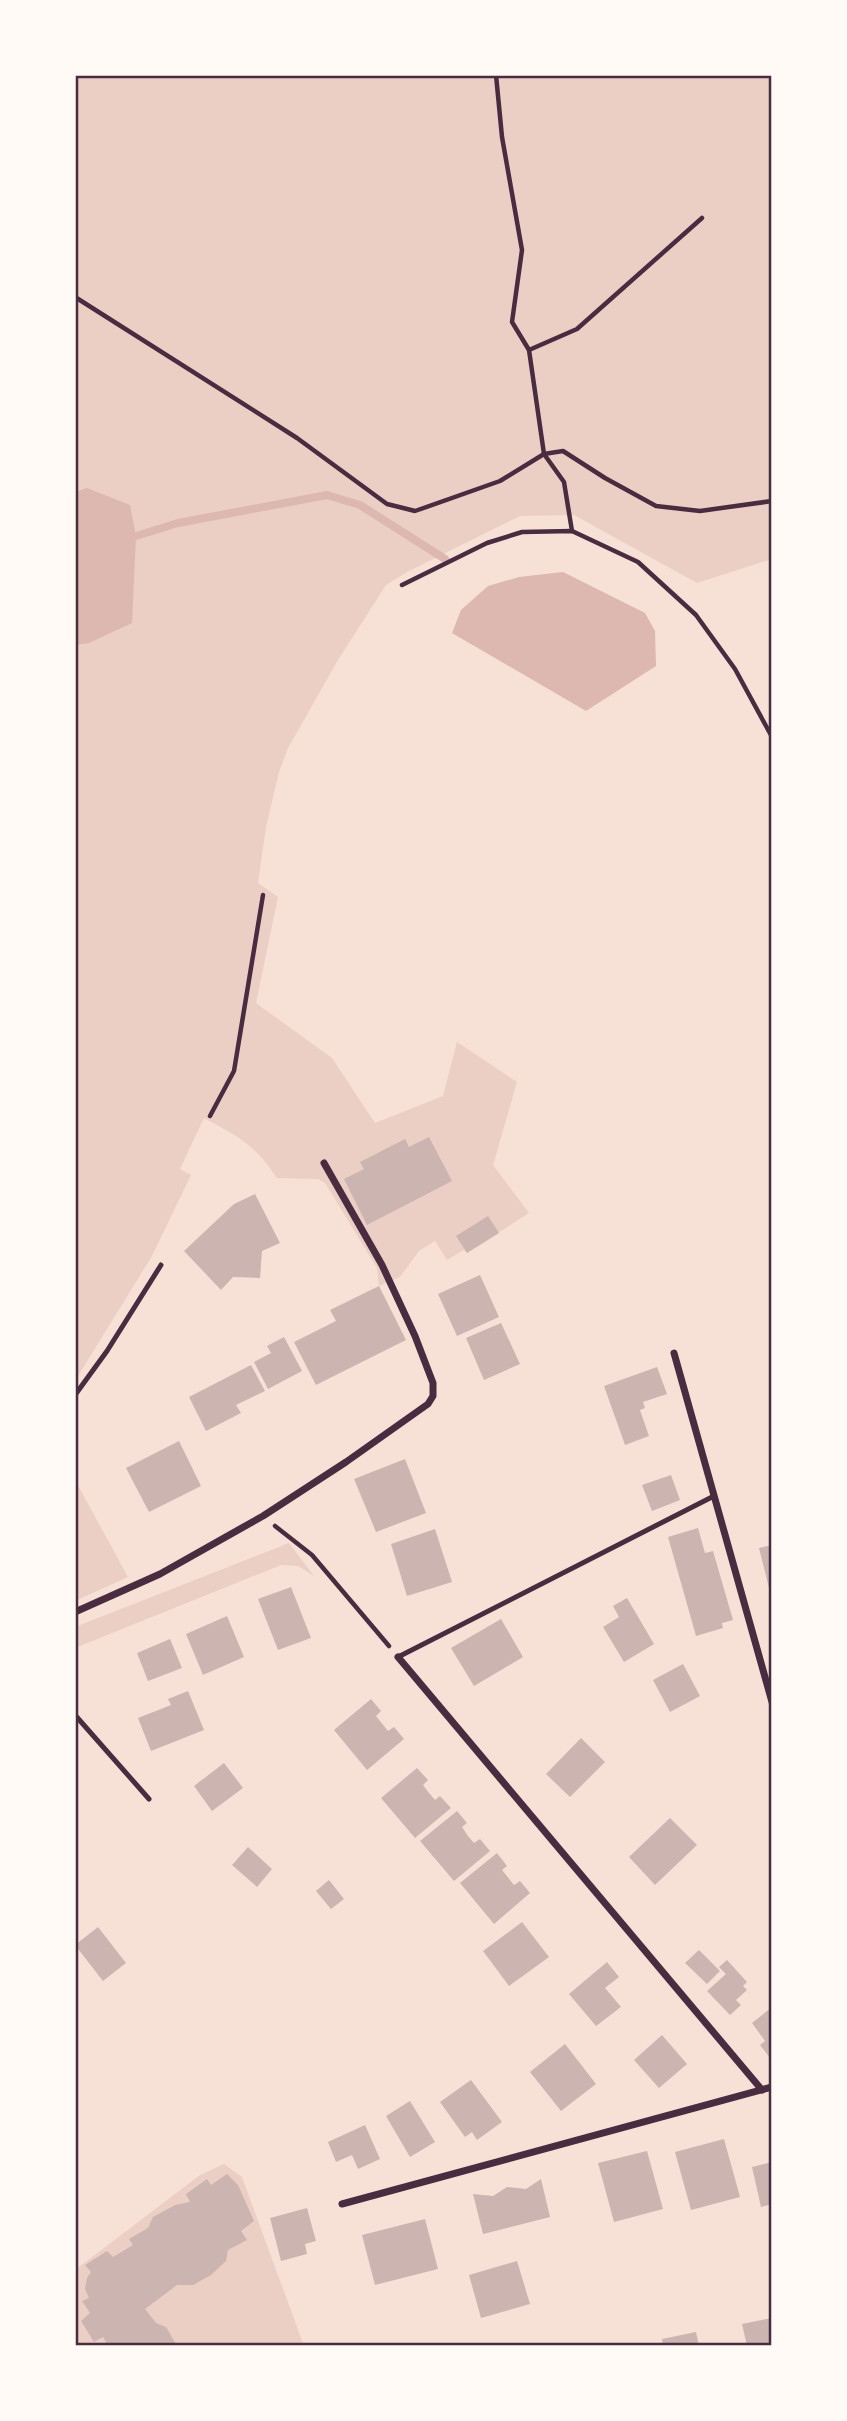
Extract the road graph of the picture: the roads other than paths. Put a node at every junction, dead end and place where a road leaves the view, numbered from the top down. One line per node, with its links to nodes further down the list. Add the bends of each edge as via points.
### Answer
1 (324, 1163): 6 (street, via 382,1265 415,1336 433,1383 433,1396 346,1462 263,1516 160,1574)
2 (161, 1265): 4 (lane)
3 (674, 1353): 5 (street)
4 (75, 1395)
5 (713, 1496): 7 (lane); 8 (street)
6 (75, 1612)
7 (398, 1657): 12 (street)
8 (772, 1702)
9 (75, 1715): 10 (lane)
10 (149, 1799)
11 (772, 2087): 12 (street)
12 (762, 2091): 13 (street)
13 (342, 2204)

